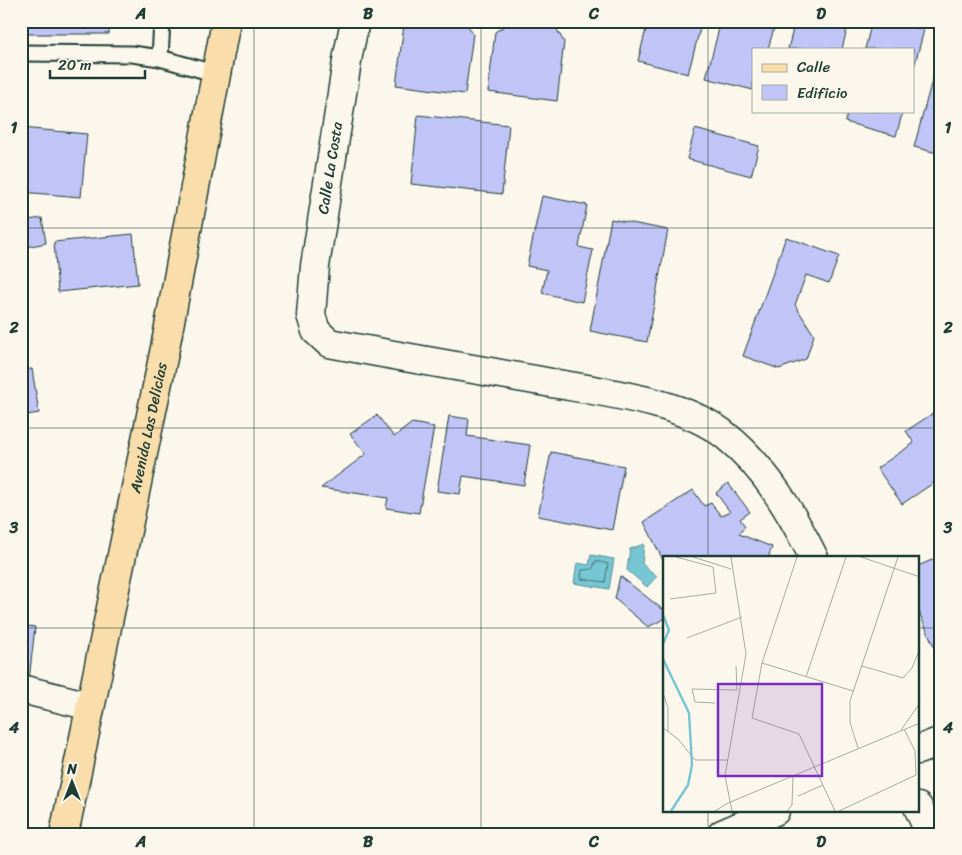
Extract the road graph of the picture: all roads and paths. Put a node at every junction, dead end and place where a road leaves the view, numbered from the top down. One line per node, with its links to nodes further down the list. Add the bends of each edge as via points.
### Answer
1 (162, 21): 5 (lane)
2 (226, 21): 6 (main road, Avenida Las Delicias)
3 (355, 21): 7 (street, Calle La Costa, via 315,266 311,315 316,331 329,343 638,399 696,418 724,435 753,461 778,492)
4 (21, 53): 5 (lane, via 132,54)
5 (160, 58): 6 (lane)
6 (217, 74): 9 (main road, Avenida Las Delicias, via 165,348)
7 (813, 556)
8 (21, 689): 9 (street)
9 (90, 706): 14 (main road, Avenida Las Delicias)
10 (941, 741): 11 (street)
11 (920, 749)
12 (773, 812): 15 (street)
13 (920, 812): 16 (street)
14 (64, 834)
15 (722, 834)
16 (930, 834)

